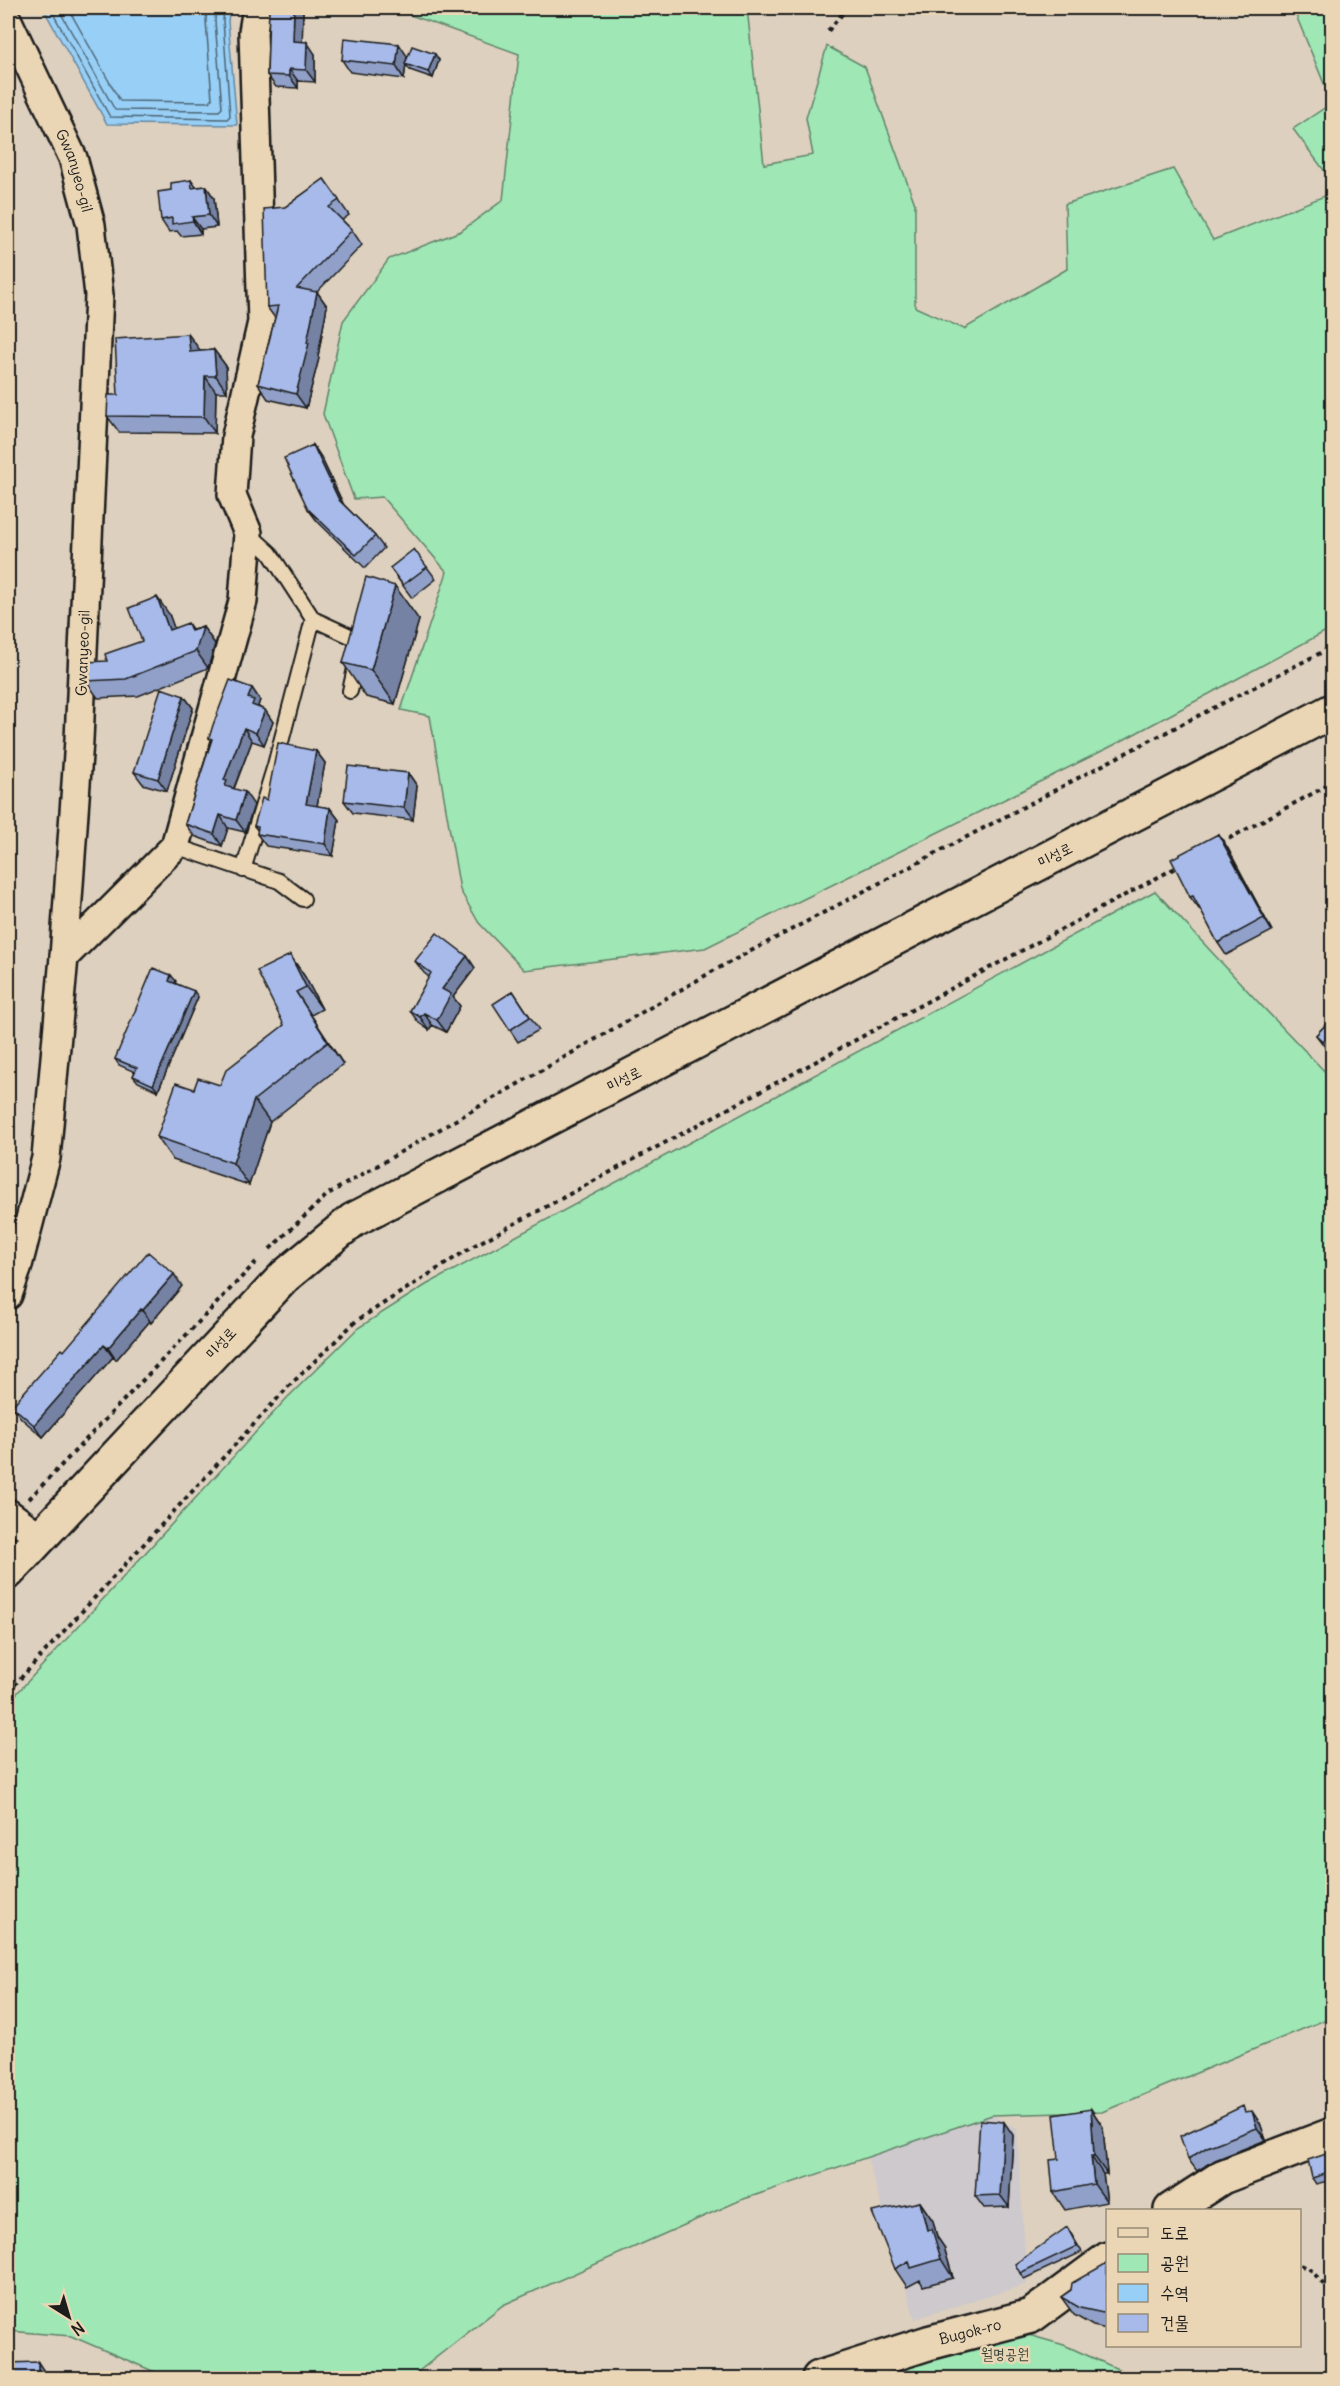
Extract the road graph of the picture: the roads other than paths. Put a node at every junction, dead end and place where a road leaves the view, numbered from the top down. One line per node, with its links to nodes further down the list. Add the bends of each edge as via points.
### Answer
1 (257, 8): 3 (street, via 253,32 262,322 236,436 232,495)
2 (8, 21): 10 (street, Gwanyeo-gil, via 73,158 91,225 99,295 79,740)
3 (248, 533): 4 (lane, via 270,554); 7 (street, via 243,601)
4 (313, 618): 5 (lane, via 362,641); 8 (lane)
5 (350, 691)
6 (1332, 711): 13 (street, 미성로, via 354,1220 285,1276)
7 (175, 846): 8 (lane); 10 (street)
8 (243, 870): 9 (lane, via 279,881)
9 (303, 899)
10 (64, 957): 11 (street, Gwanyeo-gil, via 46,1158)
11 (8, 1295)
12 (8, 1513): 13 (street)
13 (39, 1536): 14 (street, 미성로)
14 (8, 1572)
15 (1332, 2135): 16 (street, via 1222,2177)
16 (1174, 2209)
17 (1106, 2260): 18 (street, Bugok-ro, via 1031,2316 928,2343)
18 (819, 2379)

